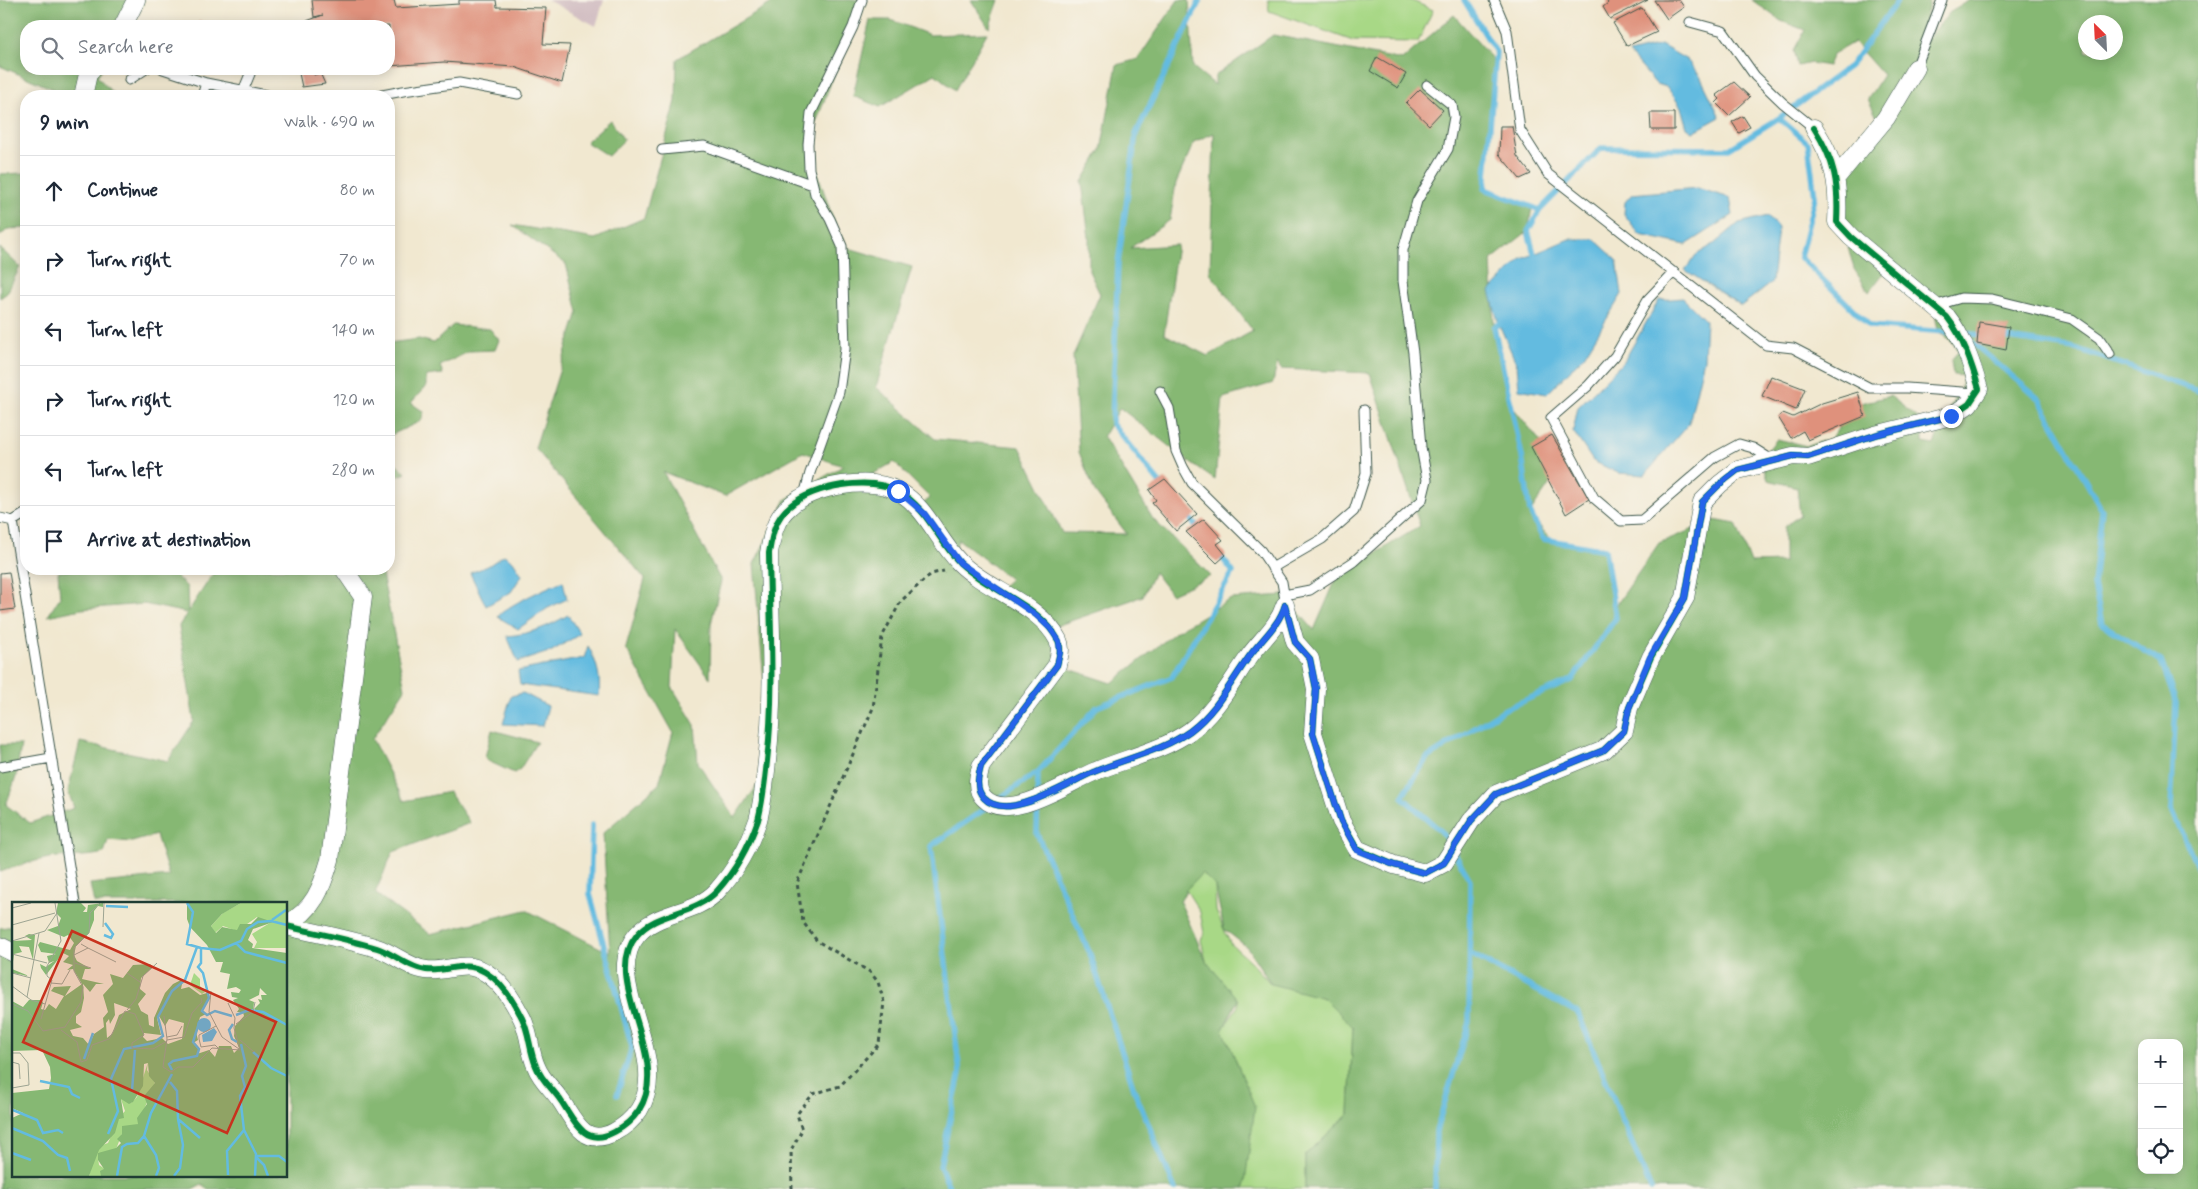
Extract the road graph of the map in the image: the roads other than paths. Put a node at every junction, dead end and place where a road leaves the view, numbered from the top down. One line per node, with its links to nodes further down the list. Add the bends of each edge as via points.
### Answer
1 (136, 0): 5 (street)
2 (862, 0): 24 (lane, via 811,113 808,144)
3 (1494, 0): 25 (lane, via 1507,31 1520,130 1548,174)
4 (1942, 0): 7 (lane)
5 (125, 20)
6 (1690, 22): 21 (lane, via 1723,31 1754,76)
7 (1916, 68): 23 (street, via 1886,118)
8 (88, 75): 15 (street)
9 (137, 75): 12 (lane)
10 (181, 75): 13 (lane)
11 (250, 75): 18 (lane)
12 (129, 80)
13 (206, 83): 16 (lane); 17 (lane)
14 (1426, 85): 40 (lane, via 1452,105 1454,116 1448,149 1417,201 1403,250 1403,281 1427,480 1422,500 1353,562 1310,590)
15 (84, 90)
16 (204, 90)
17 (238, 90)
18 (243, 90)
19 (395, 92): 20 (lane, via 459,84)
20 (518, 94)
21 (1814, 128): 23 (street, via 1828,150)
22 (662, 150): 24 (lane, via 704,146)
23 (1836, 178): 26 (street, via 1837,222)
24 (813, 185): 32 (lane, via 842,246 845,349 839,392)
25 (1674, 272): 29 (lane, via 1766,345 1793,348 1870,388); 31 (lane, via 1648,299 1615,356 1588,386 1551,418 1572,459 1594,498 1621,521 1642,520 1715,457 1739,444 1753,448)
26 (1933, 306): 27 (lane, via 1961,298 1992,299 2072,319 2099,338); 29 (street, via 1953,325 1973,367 1979,389)
27 (2110, 354)
28 (1160, 391): 37 (lane, via 1169,408 1176,450 1192,483 1261,551)
29 (1976, 392): 31 (street, via 1969,404 1951,416 1875,435 1808,457 1793,456)
30 (1364, 410): 37 (lane, via 1366,473 1354,511 1322,539)
31 (1773, 461): 40 (street, via 1738,470 1702,502 1685,598 1650,657 1629,708 1624,731 1604,750 1496,794 1471,821 1444,863 1425,873 1357,850 1341,821 1313,733 1316,688 1310,659 1295,642)
32 (804, 497): 40 (street, via 847,484 886,486 910,499 964,566 1036,615 1059,641 1057,665 981,766 977,778 982,795 999,806 1026,803 1093,772 1157,748 1192,729 1219,702 1251,653 1279,620); 45 (street, via 790,505 778,519 769,553 770,723 764,786 756,825 741,857 711,896 699,905 650,924 638,934 629,951 626,980 644,1043 647,1075 642,1103 627,1123 601,1136 582,1131 538,1071 526,1026 515,1005 504,989 486,973 469,966 426,970 377,948)
33 (20, 517): 35 (lane)
34 (0, 518): 35 (lane)
35 (13, 521): 36 (lane)
36 (20, 539)
37 (1272, 568): 40 (lane, via 1282,582)
38 (26, 575): 41 (lane)
39 (348, 575): 44 (street, via 363,597 330,860 317,897 304,913)
40 (1285, 600)
41 (51, 758): 42 (lane); 43 (lane)
42 (0, 767)
43 (75, 902)
44 (288, 924)
45 (288, 926)
46 (0, 946): 47 (street)
47 (12, 952)

